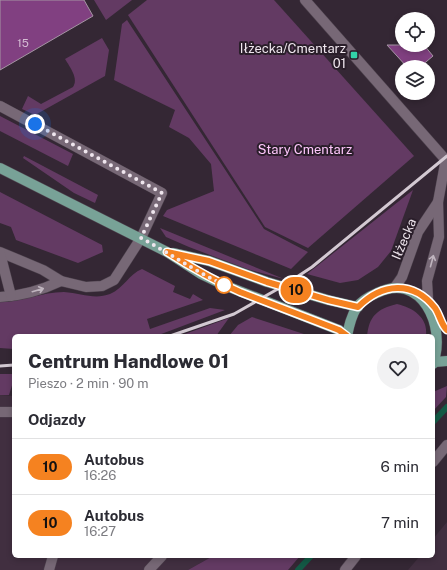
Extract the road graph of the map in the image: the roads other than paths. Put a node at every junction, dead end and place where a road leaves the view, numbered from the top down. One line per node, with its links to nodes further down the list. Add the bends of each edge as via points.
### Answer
1 (305, 0): 3 (street, Iłżecka, via 441,153)
2 (0, 106): 6 (street, via 162,193)
3 (446, 164): 5 (street, Iłżecka)
4 (0, 168): 6 (main road)
5 (438, 202): 10 (street, Iłżecka, via 418,232 402,277); 13 (street, Iłżecka, one-way to 5, via 427,281 438,237)
6 (141, 238): 8 (main road); 9 (street, via 114,280 102,286)
7 (0, 252): 9 (street); 11 (street)
8 (167, 252): 14 (main road, via 209,261 267,282); 16 (main road, via 201,274 229,287)
9 (61, 281): 11 (street, one-way to 9, via 39,291)
10 (395, 287): 13 (main road, via 408,289); 14 (main road, via 367,298)
11 (11, 296): 12 (street)
12 (0, 297)
13 (428, 299): 15 (main road)
14 (358, 307): 17 (main road, via 351,318)
15 (445, 329): 18 (main road, via 440,353)
16 (344, 334)
17 (347, 334)
18 (435, 361)
19 (447, 361): 20 (main road)
20 (435, 363)
21 (0, 412): 22 (street)
22 (12, 412)
23 (447, 445): 24 (street)
24 (435, 460)
25 (52, 558): 28 (street)
26 (160, 558): 29 (street)
27 (354, 558): 30 (street)
28 (49, 570)
29 (149, 570)
30 (345, 570)

